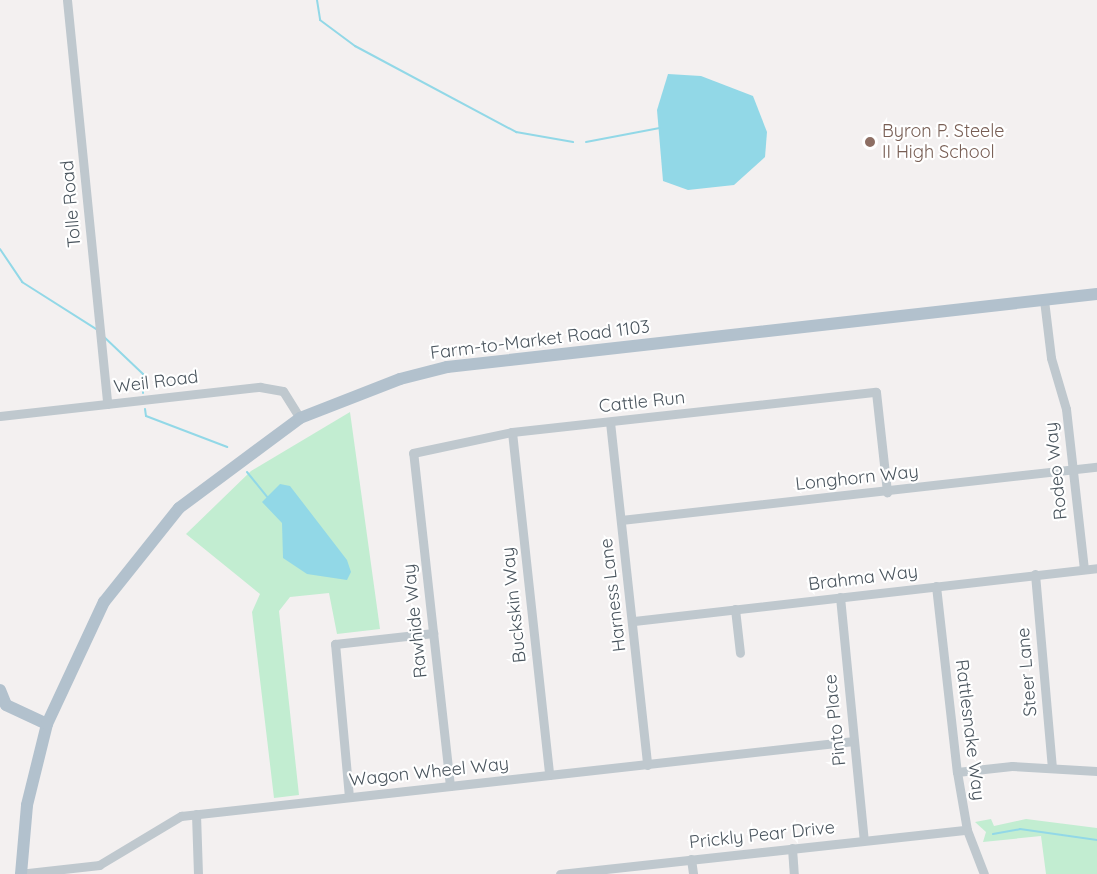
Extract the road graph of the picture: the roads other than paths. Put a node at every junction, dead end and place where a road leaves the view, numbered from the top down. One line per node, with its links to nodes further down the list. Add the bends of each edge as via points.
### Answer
1 (67, 0): 4 (street, Tolle Road)
2 (1097, 294): 3 (main road, Farm-to-Market Road 1103)
3 (1044, 300): 6 (main road, Farm-to-Market Road 1103, via 447,367 381,385); 11 (street, Rodeo Way)
4 (107, 404): 5 (street, Weil Road); 6 (street, Weil Road, via 273,387 290,398)
5 (0, 416)
6 (300, 418): 24 (main road, Farm-to-Market Road 1103, via 224,471 155,532 84,638)
7 (610, 422): 8 (street, Cattle Run); 12 (street, Cattle Run, via 876,392); 13 (street, Harness Lane)
8 (512, 432): 9 (street, Cattle Run); 30 (street, Buckskin Way)
9 (413, 453): 21 (street, Rawhide Way)
10 (1097, 467): 11 (street, Longhorn Way)
11 (1072, 470): 12 (street, Longhorn Way); 15 (street, Rodeo Way)
12 (887, 492): 13 (street, Longhorn Way)
13 (621, 520): 20 (street, Harness Lane)
14 (1097, 568): 15 (street, Brahma Way)
15 (1084, 569): 16 (street, Brahma Way)
16 (1035, 574): 17 (street, Brahma Way); 27 (street, Steer Lane)
17 (936, 586): 18 (street, Brahma Way); 29 (street, Rattlesnake Way)
18 (840, 597): 19 (street, Brahma Way); 25 (street, Pinto Place)
19 (735, 609): 20 (street, Brahma Way); 22 (street)
20 (634, 621): 26 (street, Harness Lane)
21 (433, 633): 31 (street, Rawhide Way); 32 (street, via 335,644)
22 (740, 653)
23 (0, 690): 24 (main road, via 6,705)
24 (47, 724): 40 (main road, Farm-to-Market Road 1103, via 27,805)
25 (854, 741): 26 (street, Wagon Wheel Way); 35 (street, Pinto Place)
26 (647, 765): 30 (street, Wagon Wheel Way)
27 (1052, 767): 28 (street); 29 (street)
28 (1097, 771)
29 (957, 772): 34 (street, Rattlesnake Way)
30 (549, 776): 31 (street, Wagon Wheel Way)
31 (450, 786): 32 (street, Wagon Wheel Way)
32 (349, 797): 33 (street, Wagon Wheel Way)
33 (196, 814): 38 (street, Wagon Wheel Way, via 162,823); 41 (street)
34 (967, 830): 35 (street, Prickly Pear Drive); 45 (street, Rattlesnake Way)
35 (864, 840): 36 (street, Prickly Pear Drive)
36 (792, 848): 37 (street, Prickly Pear Drive); 44 (street)
37 (691, 859): 39 (street, Prickly Pear Drive); 43 (street)
38 (99, 870): 40 (street, Wagon Wheel Way)
39 (592, 872): 42 (street, Prickly Pear Drive)
40 (20, 874)
41 (198, 874)
42 (560, 874)
43 (693, 874)
44 (794, 874)
45 (984, 874)

